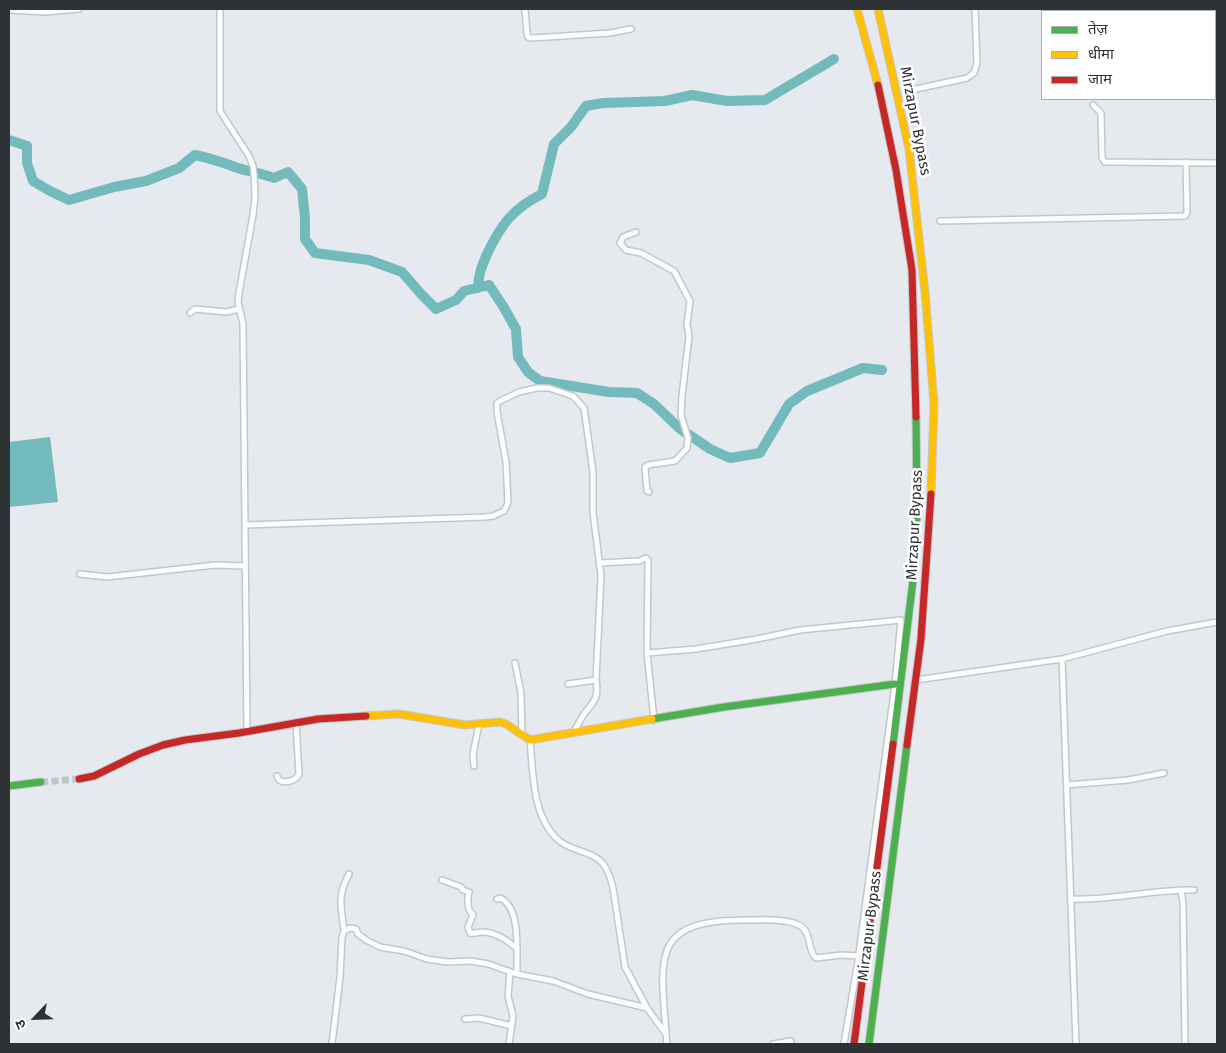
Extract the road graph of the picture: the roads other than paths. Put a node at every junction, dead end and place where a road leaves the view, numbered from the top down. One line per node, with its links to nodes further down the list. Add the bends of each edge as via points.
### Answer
1 (79, 9): 7 (street, via 45,12)
2 (220, 9): 15 (street, via 220,111 254,166 255,196 239,294)
3 (525, 9): 8 (street, via 526,34 530,38)
4 (857, 9): 65 (main road, via 874,64 912,270 917,509 910,612)
5 (878, 9): 27 (main road, Mirzapur Bypass, via 909,150 934,404 930,523)
6 (975, 9): 9 (street, via 977,63 974,73 967,78)
7 (9, 10)
8 (631, 29)
9 (916, 89)
10 (1093, 105): 11 (street, via 1101,114 1102,158 1105,162)
11 (1186, 162): 12 (street); 13 (street, via 1185,216)
12 (1217, 163)
13 (940, 221)
14 (636, 232): 17 (street, via 623,237 620,243 626,250 641,253 674,271 690,301 687,324 690,336 681,415 688,438 687,448 675,461 645,467)
15 (240, 310): 16 (street, via 195,310); 18 (street, via 243,324)
16 (190, 313)
17 (649, 492)
18 (245, 525): 19 (street, via 485,518 499,514 508,503 497,403 519,392 549,388 573,396 584,408 593,472 593,512); 20 (street)
19 (599, 563): 23 (street, via 648,560); 26 (street)
20 (245, 566): 21 (street, via 215,565 107,577); 33 (street)
21 (80, 574)
22 (1217, 622): 24 (street, via 1168,631)
23 (648, 653): 29 (street, via 705,647 800,630 900,620); 30 (street)
24 (1062, 659): 27 (street); 42 (street)
25 (515, 663): 35 (street, via 521,698)
26 (596, 680): 28 (street); 34 (street, via 595,701)
27 (916, 680): 66 (main road, Mirzapur Bypass)
28 (568, 684)
29 (895, 684): 30 (main road); 52 (street)
30 (654, 720): 34 (main road)
31 (296, 723): 32 (main road, via 399,714 465,725); 33 (main road); 39 (street, via 299,774 286,782)
32 (479, 724): 35 (main road, via 500,722); 37 (street)
33 (246, 732): 40 (main road, via 163,745 94,776)
34 (573, 732): 36 (main road)
35 (522, 736): 36 (main road)
36 (530, 740): 55 (street, via 540,810 556,838 603,864 613,888 625,967)
37 (474, 766)
38 (1164, 773): 42 (street, via 1128,780)
39 (277, 776)
40 (79, 779)
41 (41, 782): 43 (main road)
42 (1067, 784): 49 (street)
43 (9, 786)
44 (349, 874): 50 (street, via 340,896)
45 (442, 880): 51 (street, via 469,892 468,908 473,915 468,927 470,932 495,935)
46 (1181, 890): 47 (street); 49 (street); 68 (street)
47 (1194, 890)
48 (497, 899): 51 (street, via 508,903 514,917)
49 (1071, 899): 67 (street)
50 (344, 931): 53 (street, via 353,928 372,944 404,950 427,959 479,962); 60 (street)
51 (516, 948): 54 (street)
52 (858, 956): 58 (street, via 816,958 806,932 799,925 787,922 737,920 695,925 671,942 664,961 662,982); 64 (street)
53 (510, 972): 54 (street); 57 (street, via 508,996)
54 (517, 974): 55 (street, via 543,978 588,994)
55 (646, 1008): 58 (street)
56 (465, 1020): 57 (street, via 478,1018)
57 (512, 1026): 61 (street)
58 (666, 1034): 62 (street)
59 (791, 1041): 63 (street)
60 (332, 1044)
61 (509, 1044)
62 (667, 1044)
63 (773, 1044)
64 (844, 1044)
65 (854, 1044)
66 (869, 1044)
67 (1076, 1044)
68 (1185, 1044)

